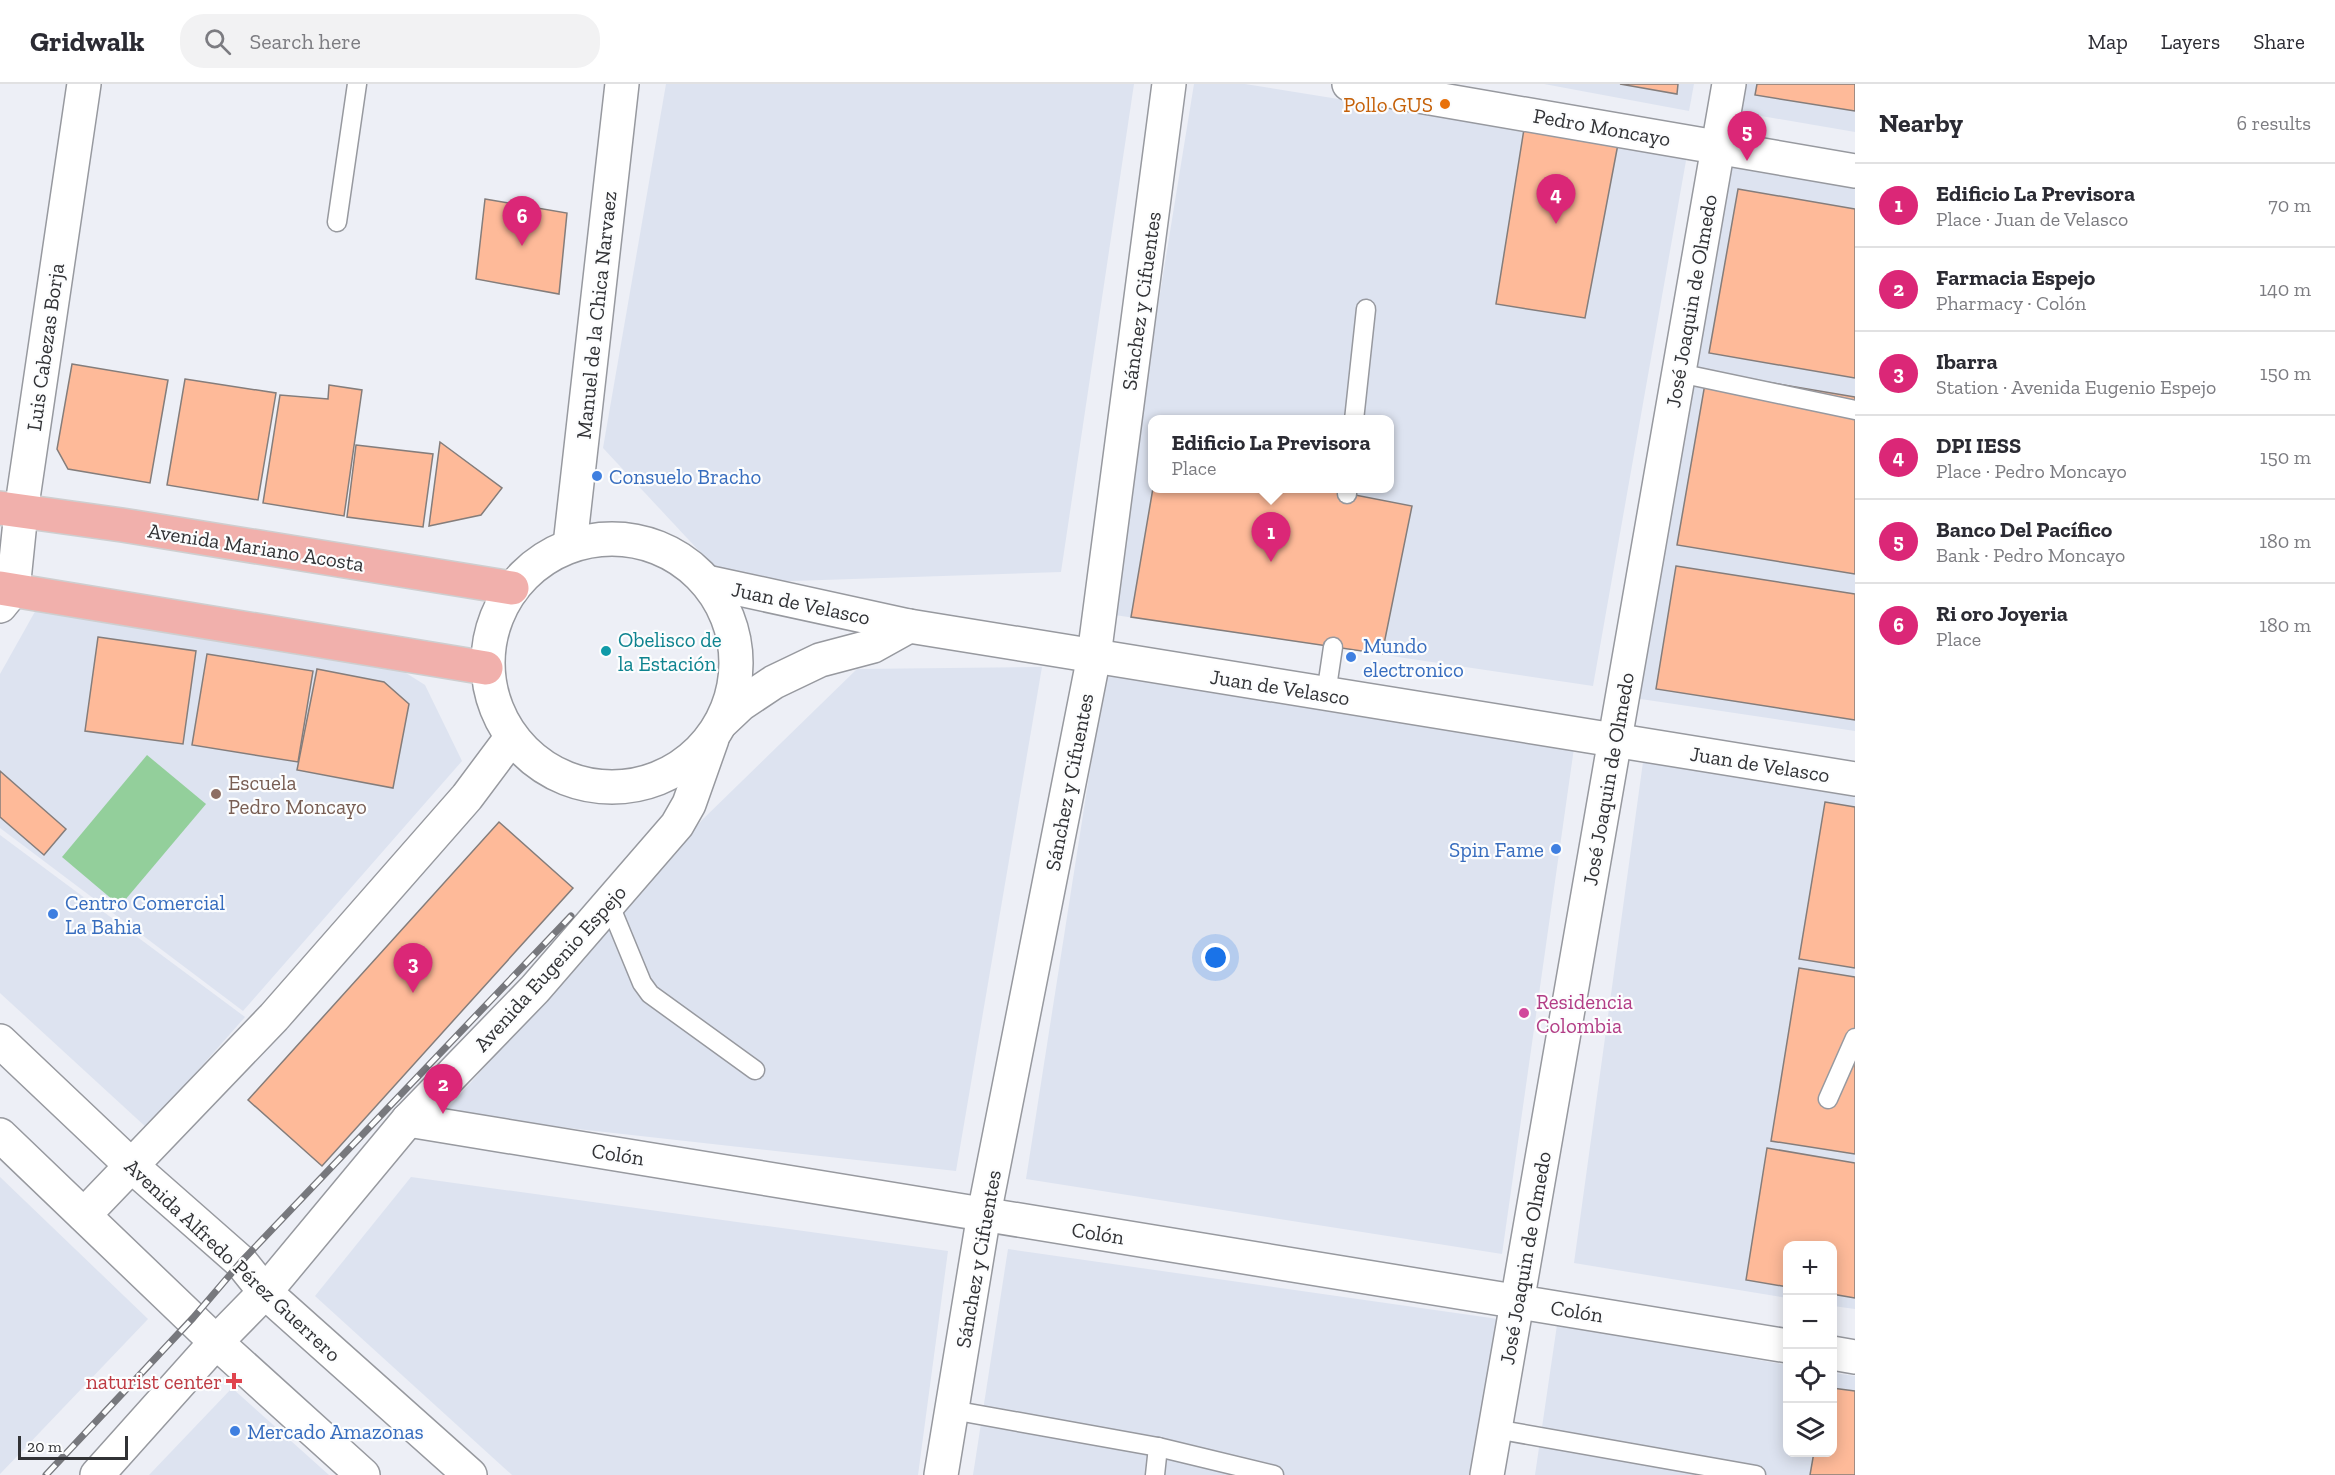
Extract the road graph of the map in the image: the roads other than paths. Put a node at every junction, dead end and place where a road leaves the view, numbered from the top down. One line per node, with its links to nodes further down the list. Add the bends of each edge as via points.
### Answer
1 (84, 84): 15 (street, Luis Cabezas Borja)
2 (357, 84): 10 (lane)
3 (622, 84): 16 (street, Manuel de la Chica Narvaez)
4 (1169, 84): 22 (street, Sánchez y Cifuentes)
5 (1349, 84): 7 (street, Pedro Moncayo)
6 (1729, 84): 8 (street, José Joaquin de Olmedo)
7 (1420, 90): 8 (street, Pedro Moncayo)
8 (1718, 147): 9 (street, Pedro Moncayo); 12 (street, José Joaquin de Olmedo)
9 (1855, 171)
10 (337, 222)
11 (1366, 309): 14 (lane)
12 (1679, 373): 13 (lane); 27 (street, José Joaquin de Olmedo)
13 (1855, 410)
14 (1355, 415)
15 (11, 510): 18 (main road, Avenida Mariano Acosta); 19 (street, Luis Cabezas Borja)
16 (570, 546): 17 (street, via 607,538 645,543 679,558); 18 (street, via 538,562)
17 (707, 582): 20 (street, Juan de Velasco); 25 (street, Avenida Eugenio Espejo, via 728,614 737,649 735,686)
18 (512, 588): 23 (street, via 492,626)
19 (4, 595): 23 (main road)
20 (909, 626): 22 (street, Juan de Velasco); 25 (street, via 873,646 820,660 774,682 741,704)
21 (1333, 647): 24 (lane)
22 (1094, 656): 24 (street, Juan de Velasco); 37 (street, Sánchez y Cifuentes)
23 (486, 668): 26 (street, via 493,705)
24 (1326, 694): 27 (street, Juan de Velasco)
25 (717, 730): 26 (street, via 684,765 650,782 611,788 573,782 539,765); 29 (street, Avenida Eugenio Espejo, via 677,825)
26 (511, 738): 36 (street, via 467,797 274,1017)
27 (1615, 741): 28 (street, Juan de Velasco); 40 (street, José Joaquin de Olmedo)
28 (1855, 779)
29 (609, 903): 32 (lane, via 642,984 650,994); 34 (street, Avenida Eugenio Espejo, via 535,989)
30 (1855, 1038): 33 (lane)
31 (0, 1041): 36 (street, Avenida Alfredo Pérez Guerrero)
32 (755, 1071)
33 (1828, 1100)
34 (408, 1120): 37 (street, Colón); 39 (street, Avenida Eugenio Espejo)
35 (0, 1135): 38 (street)
36 (133, 1167): 38 (street); 39 (street, Avenida Alfredo Pérez Guerrero, via 241,1262)
37 (984, 1214): 40 (street, Colón); 45 (street, Sánchez y Cifuentes)
38 (84, 1215): 41 (street)
39 (265, 1292): 41 (street, Avenida Eugenio Espejo); 50 (street, Avenida Alfredo Pérez Guerrero)
40 (1517, 1301): 42 (street, Colón); 46 (street, José Joaquin de Olmedo)
41 (216, 1342): 48 (street, Avenida Eugenio Espejo); 49 (street)
42 (1783, 1345)
43 (1837, 1354): 44 (street)
44 (1855, 1357)
45 (952, 1410): 47 (lane); 51 (street, Sánchez y Cifuentes)
46 (1495, 1429): 54 (street, José Joaquin de Olmedo); 55 (lane)
47 (1158, 1447): 52 (lane); 53 (lane)
48 (97, 1475)
49 (363, 1475)
50 (470, 1475)
51 (941, 1475)
52 (1155, 1475)
53 (1274, 1475)
54 (1487, 1475)
55 (1756, 1475)

